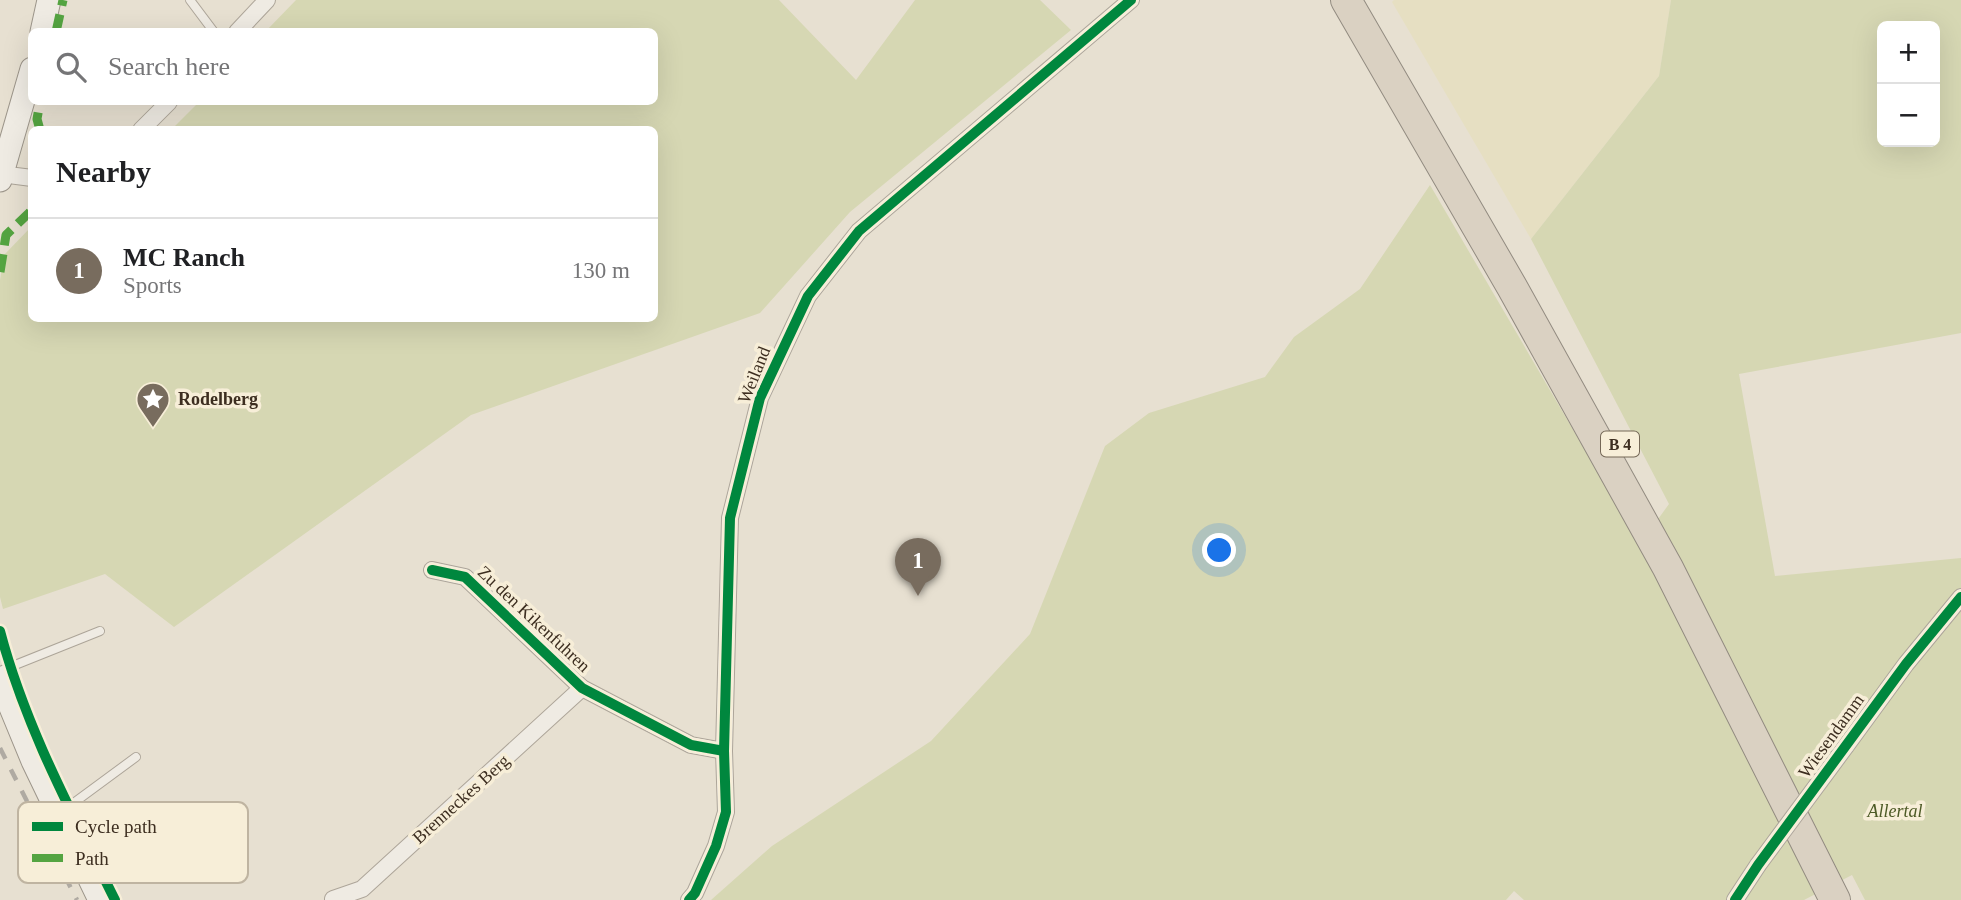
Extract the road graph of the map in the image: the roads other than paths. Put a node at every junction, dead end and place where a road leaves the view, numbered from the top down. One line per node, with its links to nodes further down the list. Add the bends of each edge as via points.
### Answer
1 (49, 0): 7 (street)
2 (190, 0): 8 (lane)
3 (267, 0): 9 (street)
4 (1131, 0): 21 (street, Weiland, via 859,230 808,296 761,398 730,519)
5 (1346, 0): 28 (highway, B 4, via 1668,568)
6 (1366, 0): 29 (highway, B 4, via 1529,279 1683,561)
7 (43, 28)
8 (211, 28)
9 (240, 28)
10 (28, 83): 13 (street)
11 (166, 105): 12 (street)
12 (145, 126)
13 (1, 176): 14 (street)
14 (28, 178)
15 (432, 570): 20 (street, Zu den Kikenfuhren, via 465,577)
16 (1961, 597): 27 (street, Wiesendamm, bridge, via 1906,663)
17 (100, 631): 18 (lane)
18 (0, 671)
19 (0, 681): 23 (street)
20 (583, 688): 21 (street, Zu den Kikenfuhren, via 691,745); 25 (street, Brenneckes Berg, via 362,889)
21 (724, 751): 26 (street, Weiland, via 726,812 716,846)
22 (136, 757): 24 (lane)
23 (52, 802)
24 (74, 802)
25 (333, 899)
26 (689, 900)
27 (1735, 900)
28 (1835, 900)
29 (1850, 900)

